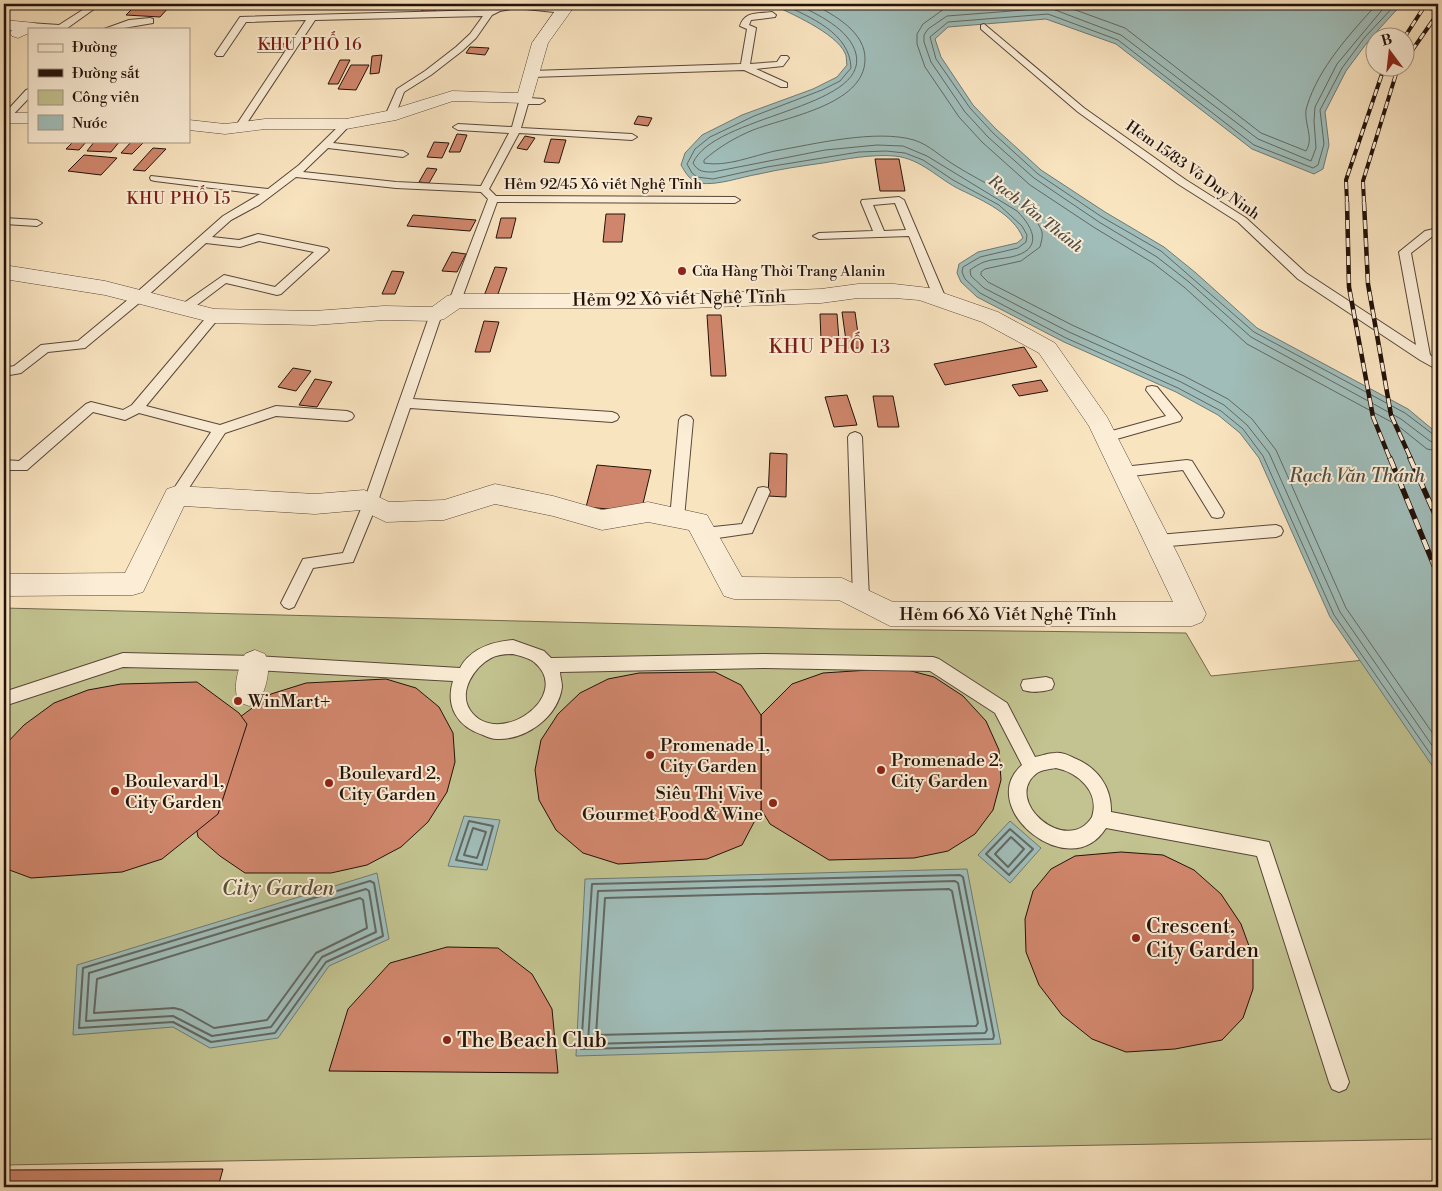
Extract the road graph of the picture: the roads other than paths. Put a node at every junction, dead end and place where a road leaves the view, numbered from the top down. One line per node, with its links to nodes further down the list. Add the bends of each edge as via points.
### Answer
1 (98, 4): 12 (lane)
2 (513, 4): 4 (lane); 6 (lane, via 497,7)
3 (1419, 4): 5 (lane)
4 (566, 7): 19 (street, via 540,43)
5 (1438, 8)
6 (489, 13): 8 (lane); 23 (lane, via 459,49 400,91)
7 (772, 15): 18 (lane, via 747,18 744,26 752,28)
8 (312, 17): 16 (lane, via 243,19); 28 (lane)
9 (150, 22): 13 (lane)
10 (4, 25): 14 (street)
11 (984, 27): 54 (lane, Hẻm 15/83 Võ Duy Ninh, via 1081,110 1242,220 1302,276)
12 (61, 28)
13 (111, 28)
14 (24, 29): 15 (lane)
15 (28, 29)
16 (220, 54)
17 (784, 58): 18 (lane, via 780,64)
18 (745, 67): 19 (lane); 20 (lane)
19 (532, 74): 22 (street)
20 (784, 85)
21 (28, 93): 25 (lane)
22 (530, 100): 23 (street, via 452,96); 30 (lane)
23 (390, 116): 26 (street)
24 (28, 118): 25 (street)
25 (4, 119)
26 (346, 124): 28 (street); 32 (lane)
27 (190, 125): 28 (street, via 225,129)
28 (240, 127)
29 (458, 127): 30 (lane)
30 (516, 129): 31 (lane); 36 (lane)
31 (632, 137)
32 (327, 145): 33 (lane); 34 (lane)
33 (403, 154)
34 (294, 174): 36 (lane, Hẻm 92/45 Xô viết Nghệ Tĩnh, via 396,185); 37 (lane)
35 (155, 178): 37 (lane)
36 (484, 189): 38 (lane, Hẻm 92/45 Xô viết Nghệ Tĩnh)
37 (270, 192): 46 (lane, via 227,218)
38 (493, 199): 39 (lane, Hẻm 92/45 Xô viết Nghệ Tĩnh); 49 (lane)
39 (736, 200)
40 (4, 221): 41 (lane)
41 (37, 223)
42 (1438, 231): 54 (lane, via 1429,233 1405,252)
43 (880, 234): 44 (lane); 44 (lane, via 866,202 899,200); 45 (lane)
44 (913, 234): 50 (lane)
45 (819, 236)
46 (203, 239): 48 (lane); 51 (lane, via 240,244 258,236 323,250 277,292 224,279)
47 (4, 272): 48 (street)
48 (140, 296): 51 (street); 56 (lane, via 81,345 45,348 17,370)
49 (455, 301): 50 (street, Hẻm 92 Xô viết Nghệ Tĩnh, via 688,302 821,296 858,291 921,293); 52 (street)
50 (941, 301): 65 (street, Hẻm 92 Xô viết Nghệ Tĩnh, via 990,317 1047,348)
51 (184, 308): 53 (street)
52 (436, 314): 53 (street, via 384,313 314,318); 58 (lane)
53 (214, 316): 59 (lane)
54 (1424, 357): 55 (lane, Hẻm 15/83 Võ Duy Ninh)
55 (1438, 366)
56 (4, 372)
57 (1152, 390): 65 (lane, via 1175,418)
58 (405, 403): 61 (lane); 70 (lane)
59 (137, 408): 63 (lane); 66 (lane, via 125,415 92,407 22,466)
60 (347, 416): 63 (lane, via 276,411)
61 (612, 417)
62 (686, 420): 72 (lane)
63 (220, 430): 69 (lane)
64 (855, 437): 77 (lane)
65 (1106, 437): 67 (street, Hẻm 92 Xô viết Nghệ Tĩnh)
66 (4, 465)
67 (1124, 472): 71 (lane, via 1187,465); 75 (street, Hẻm 92 Xô viết Nghệ Tĩnh)
68 (763, 492): 74 (lane, via 746,529)
69 (176, 496): 70 (street, Hẻm 66 Xô Viết Nghệ Tĩnh, via 315,504 364,500); 76 (street, via 133,584)
70 (370, 504): 72 (street, Hẻm 66 Xô Viết Nghệ Tĩnh, via 386,512 444,510 495,494 602,520 648,512); 78 (lane, via 348,558 308,563)
71 (1217, 514)
72 (677, 518): 74 (street, Hẻm 66 Xô Viết Nghệ Tĩnh, via 698,522)
73 (1276, 531): 75 (lane)
74 (704, 534): 77 (street, Hẻm 66 Xô Viết Nghệ Tĩnh, via 734,588 842,589)
75 (1158, 541): 79 (street, Hẻm 92 Xô viết Nghệ Tĩnh)
76 (4, 585)
77 (860, 599): 79 (street, Hẻm 66 Xô Viết Nghệ Tĩnh, via 890,614)
78 (290, 603)
79 (1192, 614)
80 (254, 663): 82 (lane); 85 (street); 86 (lane, via 124,660)
81 (549, 665): 82 (lane, via 528,649 506,648 484,654); 82 (lane, via 554,677 554,691 548,705 538,718 523,727 506,731 490,731 475,726 464,716 458,703); 87 (lane, via 764,661 933,664 1001,708)
82 (463, 675)
83 (1029, 684): 84 (lane)
84 (1046, 684)
85 (249, 693)
86 (4, 699)
87 (1031, 766): 88 (lane, via 1056,760 1082,770 1100,792 1104,806); 88 (lane, via 1022,775 1017,799 1022,812 1043,833 1072,840 1096,829)
88 (1102, 818): 89 (lane, via 1263,848)
89 (1339, 1082)

